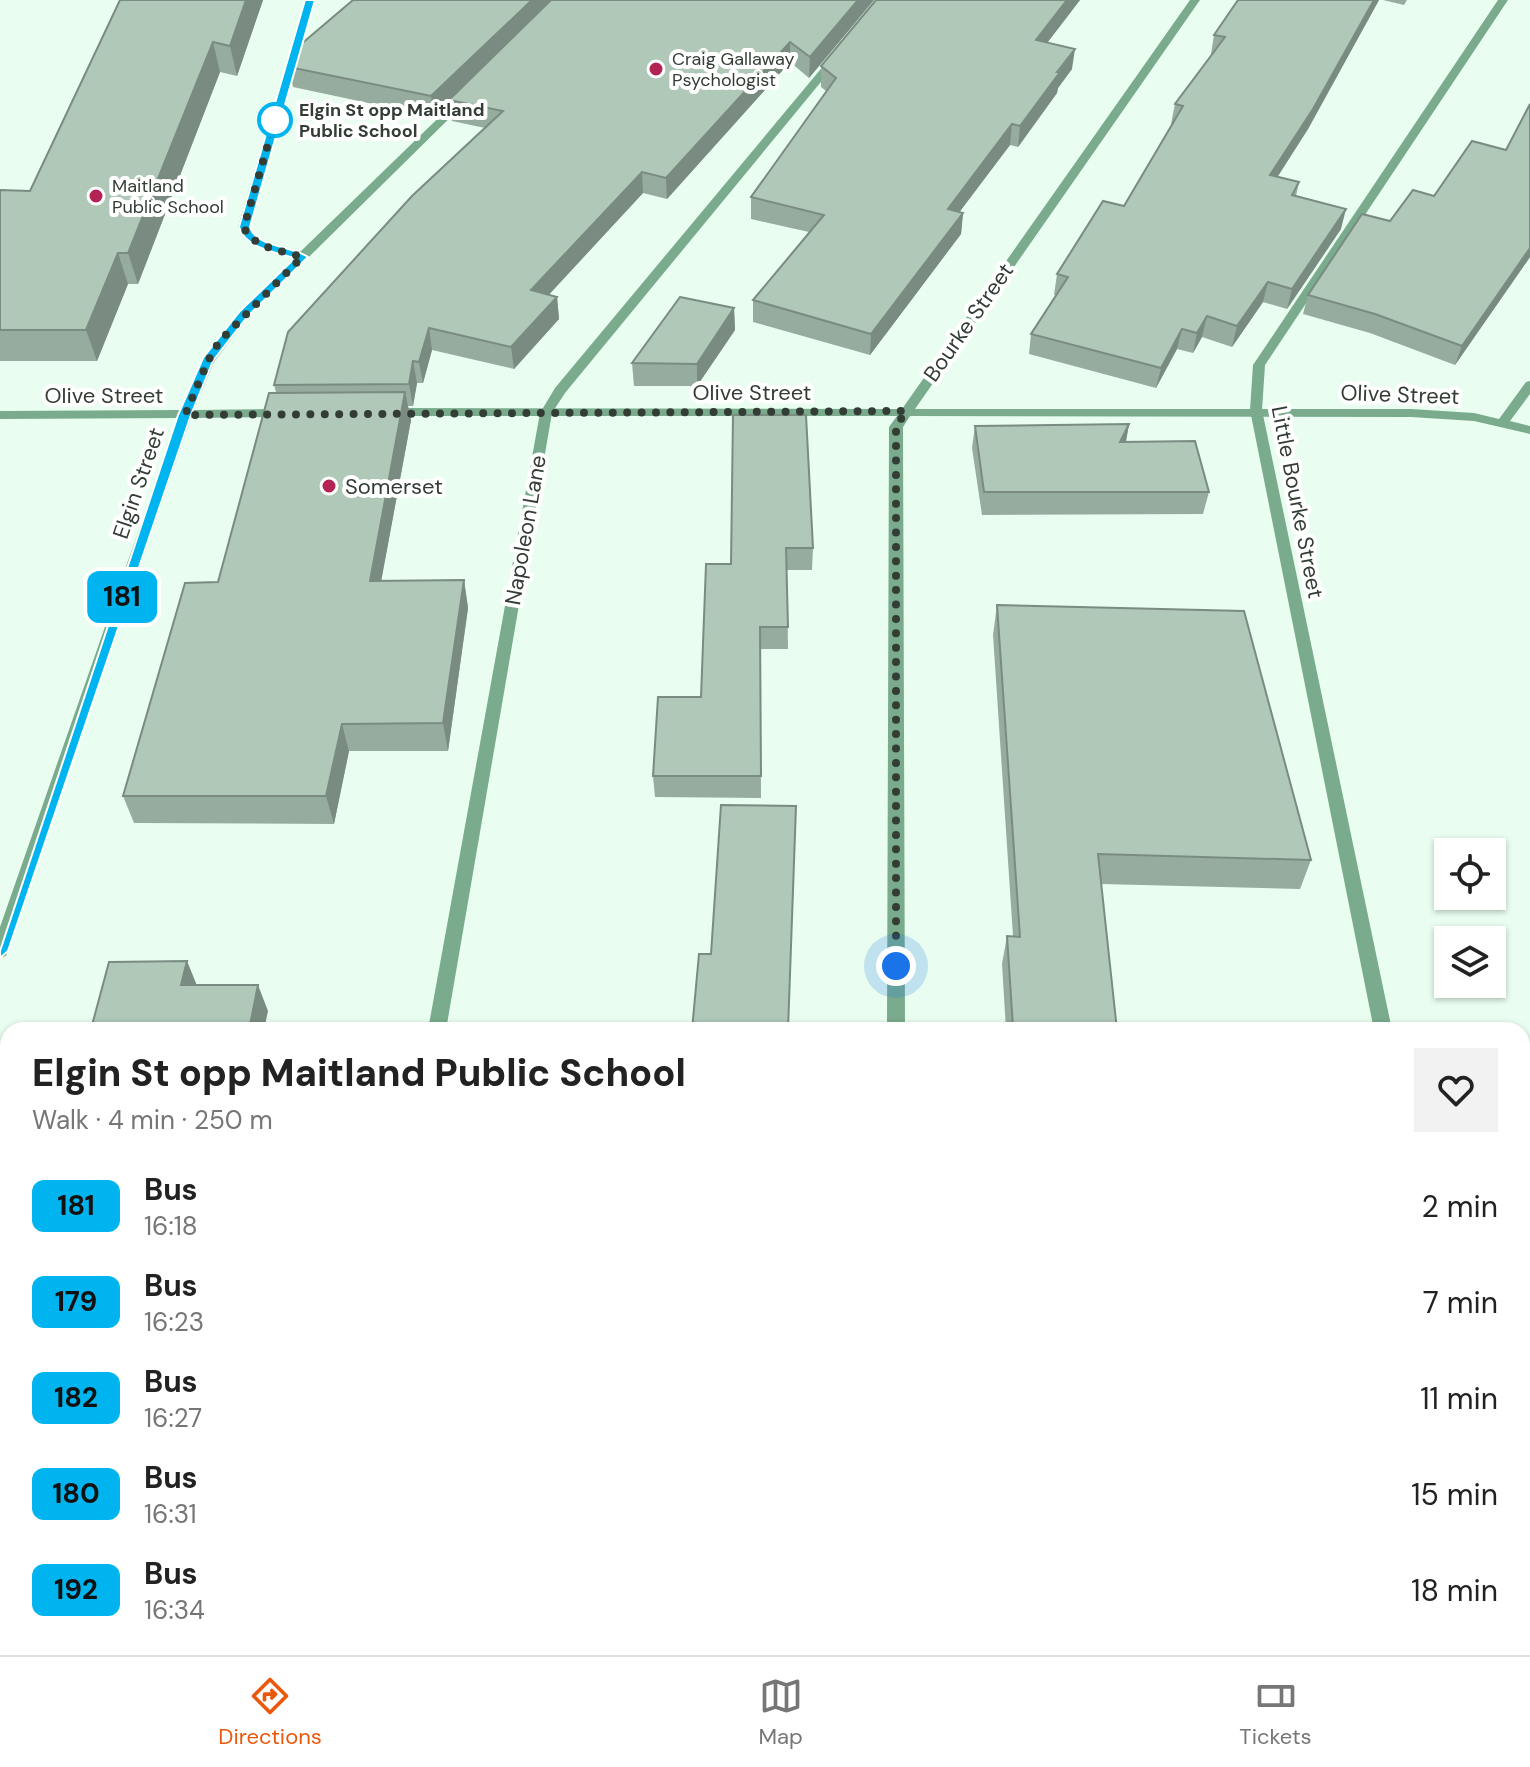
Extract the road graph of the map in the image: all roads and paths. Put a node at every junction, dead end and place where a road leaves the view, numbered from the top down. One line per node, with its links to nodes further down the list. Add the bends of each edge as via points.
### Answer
1 (310, 0): 6 (street, via 244,227 258,242)
2 (1195, 0): 9 (street, Bourke Street)
3 (1503, 0): 8 (street, Little Bourke Street, via 1259,365)
4 (843, 49): 12 (street, Napoleon Lane)
5 (468, 95): 6 (street, Elgin Street)
6 (302, 257): 14 (street, Elgin Street, via 219,342)
7 (1530, 385): 15 (street)
8 (1256, 410): 9 (street, Olive Street); 15 (street, Olive Street, via 1411,413); 20 (street, Little Bourke Street)
9 (906, 411): 12 (street, Olive Street); 19 (street, Bourke Street, via 896,427)
10 (372, 412): 12 (street, Olive Street)
11 (300, 413): 14 (street, Olive Street)
12 (546, 413): 18 (street, Napoleon Lane)
13 (0, 415): 14 (street, Olive Street)
14 (185, 415): 17 (street, Elgin Street)
15 (1503, 422): 16 (street, Olive Street)
16 (1530, 430)
17 (0, 951)
18 (438, 1022)
19 (896, 1022)
20 (1381, 1022)

